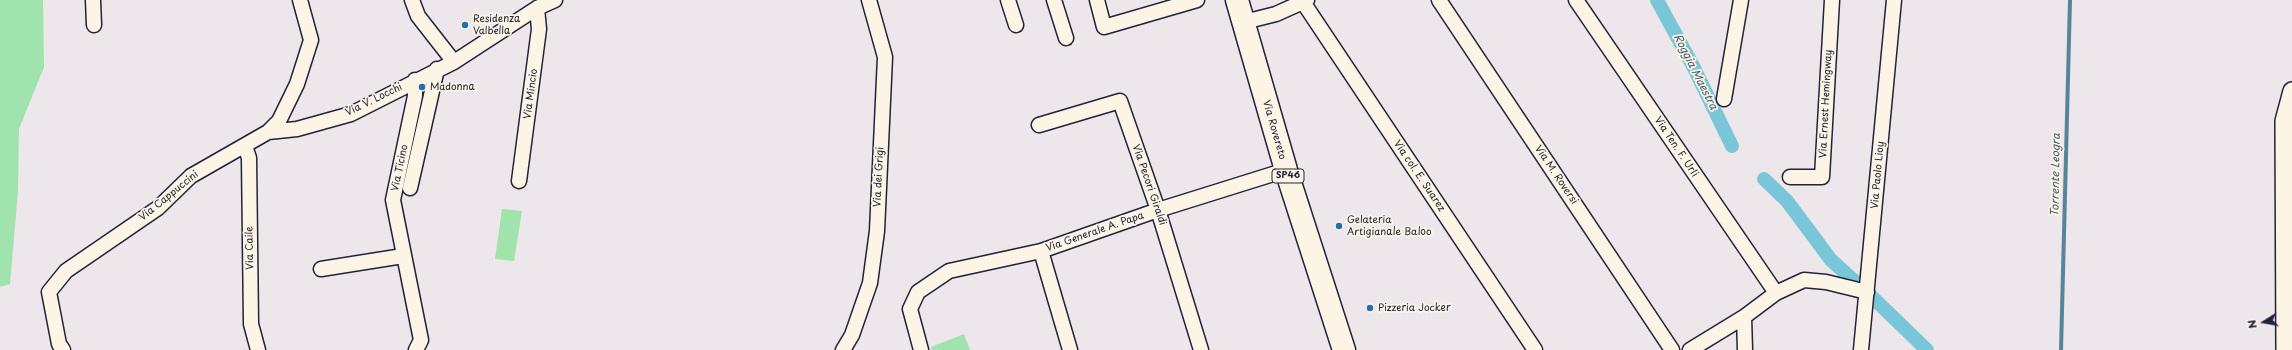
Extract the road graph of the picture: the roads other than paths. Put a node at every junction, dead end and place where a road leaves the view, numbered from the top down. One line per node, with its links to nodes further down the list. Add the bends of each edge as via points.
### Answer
1 (93, 0): 20 (street)
2 (300, 0): 29 (street, Via Cappuccini, via 311,40 297,84 279,121)
3 (412, 0): 23 (street, via 418,16)
4 (555, 0): 18 (street, Via V. Locchi)
5 (869, 0): 45 (street, Via dei Grigi, via 885,57 877,231 870,283 852,335)
6 (1008, 0): 21 (street)
7 (1054, 0): 22 (street)
8 (1097, 0): 17 (street, via 1104,27)
9 (1197, 0): 17 (street)
10 (1236, 0): 19 (main road, Via Rovereto / SP46)
11 (1439, 0): 51 (street, Via M. Roversi)
12 (1576, 0): 40 (street, Via Ten. F. Urli)
13 (1741, 0): 27 (street)
14 (1832, 0): 32 (street, Via Ernest Hemingway, via 1822,177)
15 (1894, 0): 39 (street, Via Paolo Lioy)
16 (1305, 1): 19 (street, via 1276,14); 50 (street, Via col. E. Suarez)
17 (1182, 2)
18 (538, 8): 23 (street, Via V. Locchi); 33 (street, Via Mincio, via 539,29)
19 (1244, 22): 31 (main road, Via Rovereto / SP46)
20 (94, 25)
21 (1016, 25)
22 (1066, 38)
23 (454, 62): 24 (street, Via V. Locchi)
24 (437, 69): 25 (street, Via V. Locchi); 34 (street, Via Ticino)
25 (415, 80): 29 (street, Via V. Locchi, via 351,114 297,129); 37 (street, Via Ticino, via 415,96 393,200)
26 (2292, 91): 55 (street, via 2284,121)
27 (1724, 99)
28 (1039, 125): 35 (street, Via Pecori Giraldi, via 1120,101)
29 (268, 132): 30 (street, Via Cappuccini)
30 (245, 146): 42 (street, Via Cappuccini, via 192,176 158,208 66,270 49,292 59,344); 43 (street, Via Caile, via 249,158 251,324)
31 (1286, 170): 35 (street, Via Generale A. Papa); 49 (main road, Via Rovereto / SP46)
32 (1790, 176)
33 (519, 181)
34 (410, 188)
35 (1158, 210): 36 (street, Via Generale A. Papa); 48 (street, Via Pecori Giraldi)
36 (1041, 251): 46 (street, Via Generale A. Papa, via 949,271 918,292 910,309); 47 (street, Via Generale A. Papa)
37 (403, 256): 38 (street); 44 (street, Via Ticino, via 421,340)
38 (321, 269)
39 (1867, 292): 40 (street, via 1826,282 1804,280); 54 (street, Via Paolo Lioy)
40 (1776, 293): 41 (street)
41 (1744, 318): 52 (street); 53 (street)
42 (63, 350)
43 (258, 350)
44 (416, 350)
45 (843, 350)
46 (921, 350)
47 (1070, 350)
48 (1201, 350)
49 (1344, 350)
50 (1535, 350)
51 (1672, 350)
52 (1690, 350)
53 (1745, 350)
54 (1862, 350)
55 (2286, 350)

